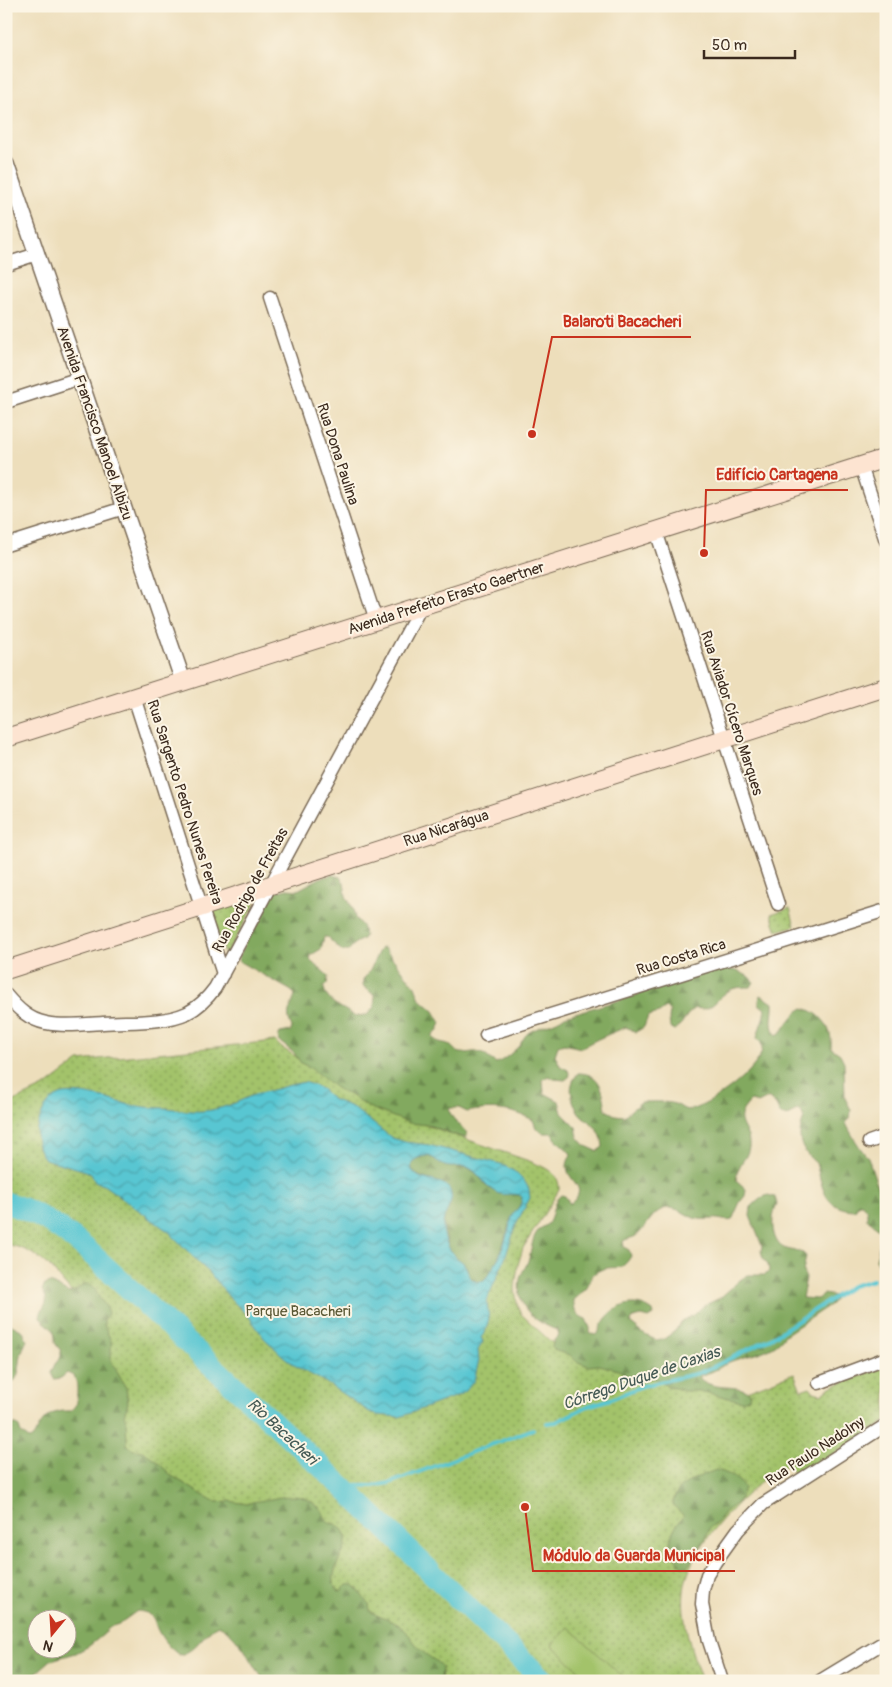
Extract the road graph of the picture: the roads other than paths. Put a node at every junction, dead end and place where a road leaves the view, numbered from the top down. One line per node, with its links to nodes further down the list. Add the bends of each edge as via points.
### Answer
1 (6, 164): 2 (street, Avenida Francisco Manoel Albizu)
2 (37, 254): 3 (street); 5 (street, Avenida Francisco Manoel Albizu)
3 (6, 264)
4 (270, 298): 14 (street, Rua Dona Paulina)
5 (80, 378): 6 (street); 9 (street, Avenida Francisco Manoel Albizu)
6 (6, 402)
7 (886, 458): 8 (main road, Avenida Prefeito Erasto Gaertner)
8 (861, 466): 10 (main road, Avenida Prefeito Erasto Gaertner); 11 (street)
9 (124, 508): 12 (street); 15 (street, Avenida Francisco Manoel Albizu)
10 (656, 531): 13 (main road, Avenida Prefeito Erasto Gaertner); 19 (street, Rua Aviador Cícero Marques)
11 (886, 541)
12 (6, 545)
13 (422, 606): 14 (main road, Avenida Prefeito Erasto Gaertner); 20 (street, Rua Rodrigo de Freitas)
14 (376, 620): 15 (main road, Avenida Prefeito Erasto Gaertner)
15 (183, 681): 17 (main road, Avenida Prefeito Erasto Gaertner)
16 (886, 686): 19 (main road, Rua Nicarágua)
17 (134, 697): 18 (main road, Avenida Prefeito Erasto Gaertner); 22 (street, Rua Sargento Pedro Nunes Pereira)
18 (6, 738)
19 (724, 739): 20 (main road, Rua Nicarágua); 21 (street, Rua Aviador Cícero Marques)
20 (273, 884): 22 (main road, Rua Nicarágua); 25 (street, Rua Rodrigo de Freitas)
21 (778, 904)
22 (201, 907): 24 (main road, Rua Nicarágua); 25 (street, Rua Sargento Pedro Nunes Pereira)
23 (886, 910): 27 (street, Rua Costa Rica)
24 (6, 970)
25 (223, 974): 26 (street, Rua Rodrigo de Freitas, via 198,1007 164,1020 67,1025 45,1023 26,1015)
26 (6, 995)
27 (486, 1035)
28 (886, 1136): 29 (street)
29 (869, 1142)
30 (886, 1358): 31 (street)
31 (819, 1383)
32 (886, 1425): 34 (street, Rua Paulo Nadolny, via 763,1504 720,1554 707,1575 703,1590 704,1622)
33 (886, 1642): 35 (street)
34 (722, 1681)
35 (820, 1681)

